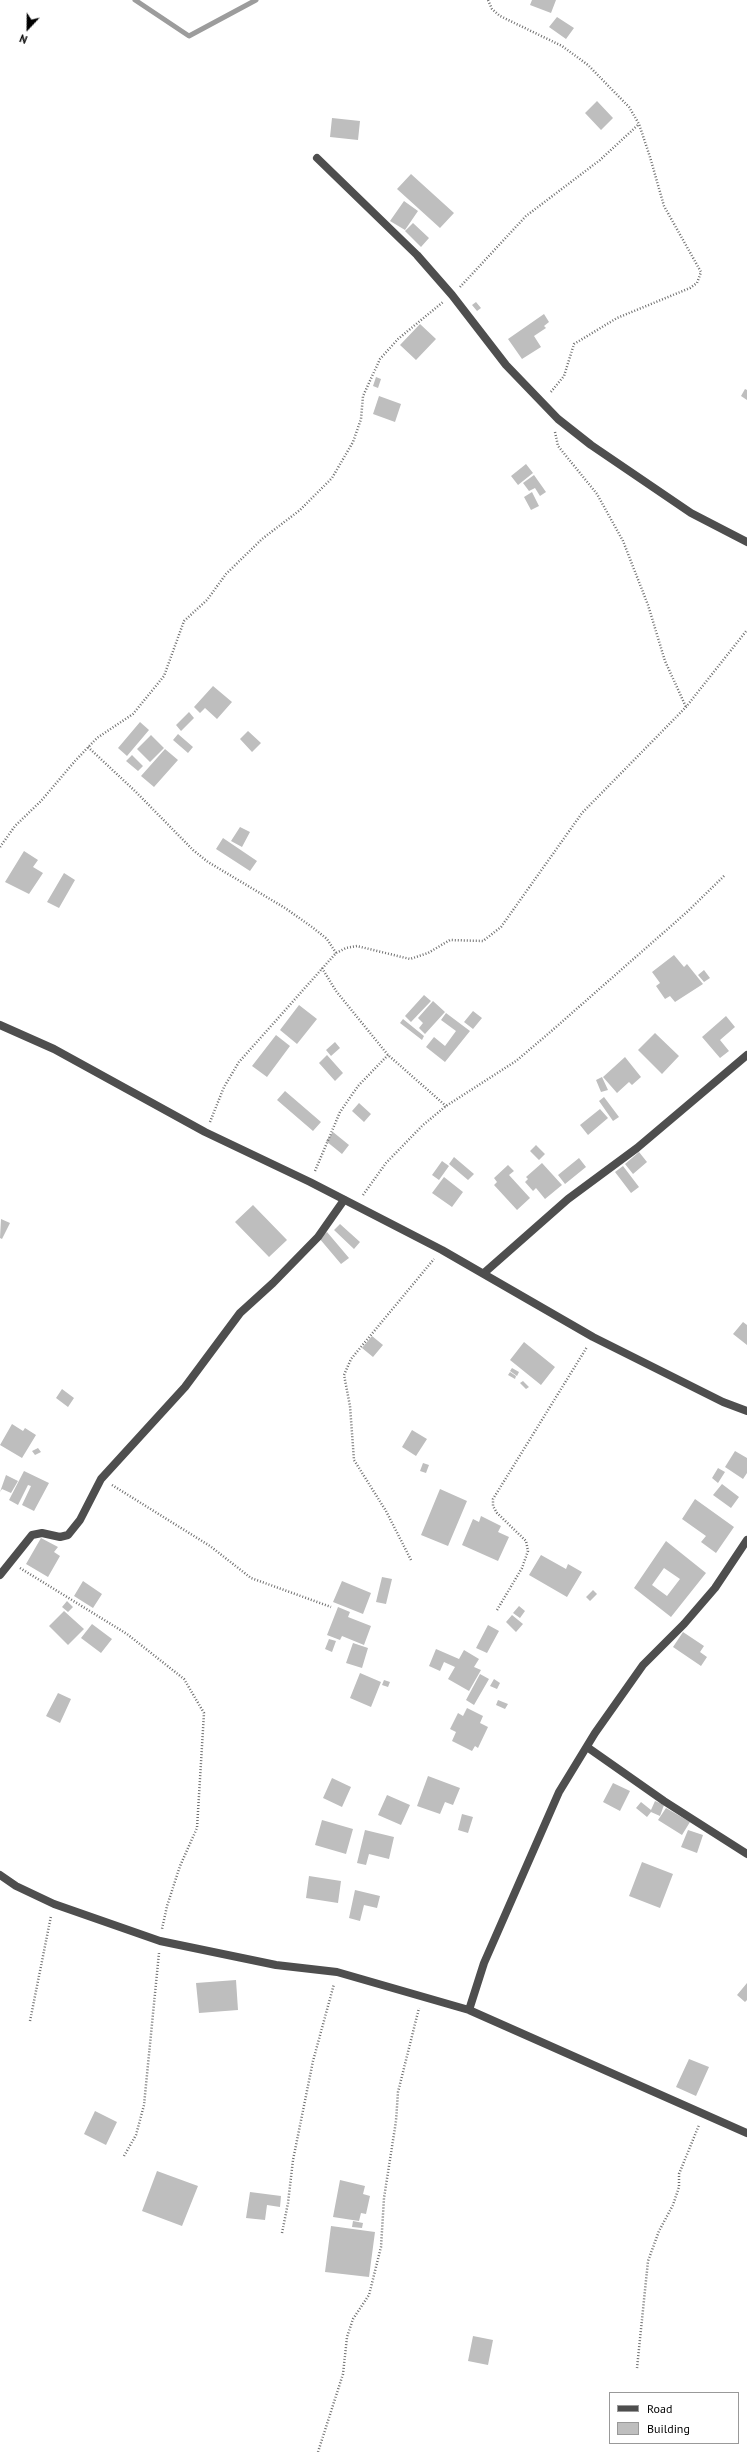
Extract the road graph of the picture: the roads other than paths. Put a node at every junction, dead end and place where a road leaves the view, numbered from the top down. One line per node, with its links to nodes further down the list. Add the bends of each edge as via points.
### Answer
1 (317, 158): 2 (street, via 417,255 452,295 506,365 558,420 691,513)
2 (747, 542)
3 (0, 1025): 5 (street, via 54,1049 205,1132)
4 (747, 1055): 6 (street, via 637,1148 568,1199)
5 (344, 1200): 6 (street); 9 (street, via 318,1237 240,1313 185,1387 101,1479 80,1520 68,1535 60,1537 42,1533 32,1534)
6 (484, 1274): 7 (street, via 593,1337 723,1402)
7 (747, 1411)
8 (747, 1540): 10 (street, via 715,1588 644,1665)
9 (0, 1575)
10 (587, 1747): 11 (street, via 664,1801); 13 (street, via 559,1792 484,1963)
11 (747, 1854)
12 (0, 1875): 13 (street, via 16,1886 54,1904 160,1941 276,1965 337,1972)
13 (469, 2010): 14 (street)
14 (747, 2133)

